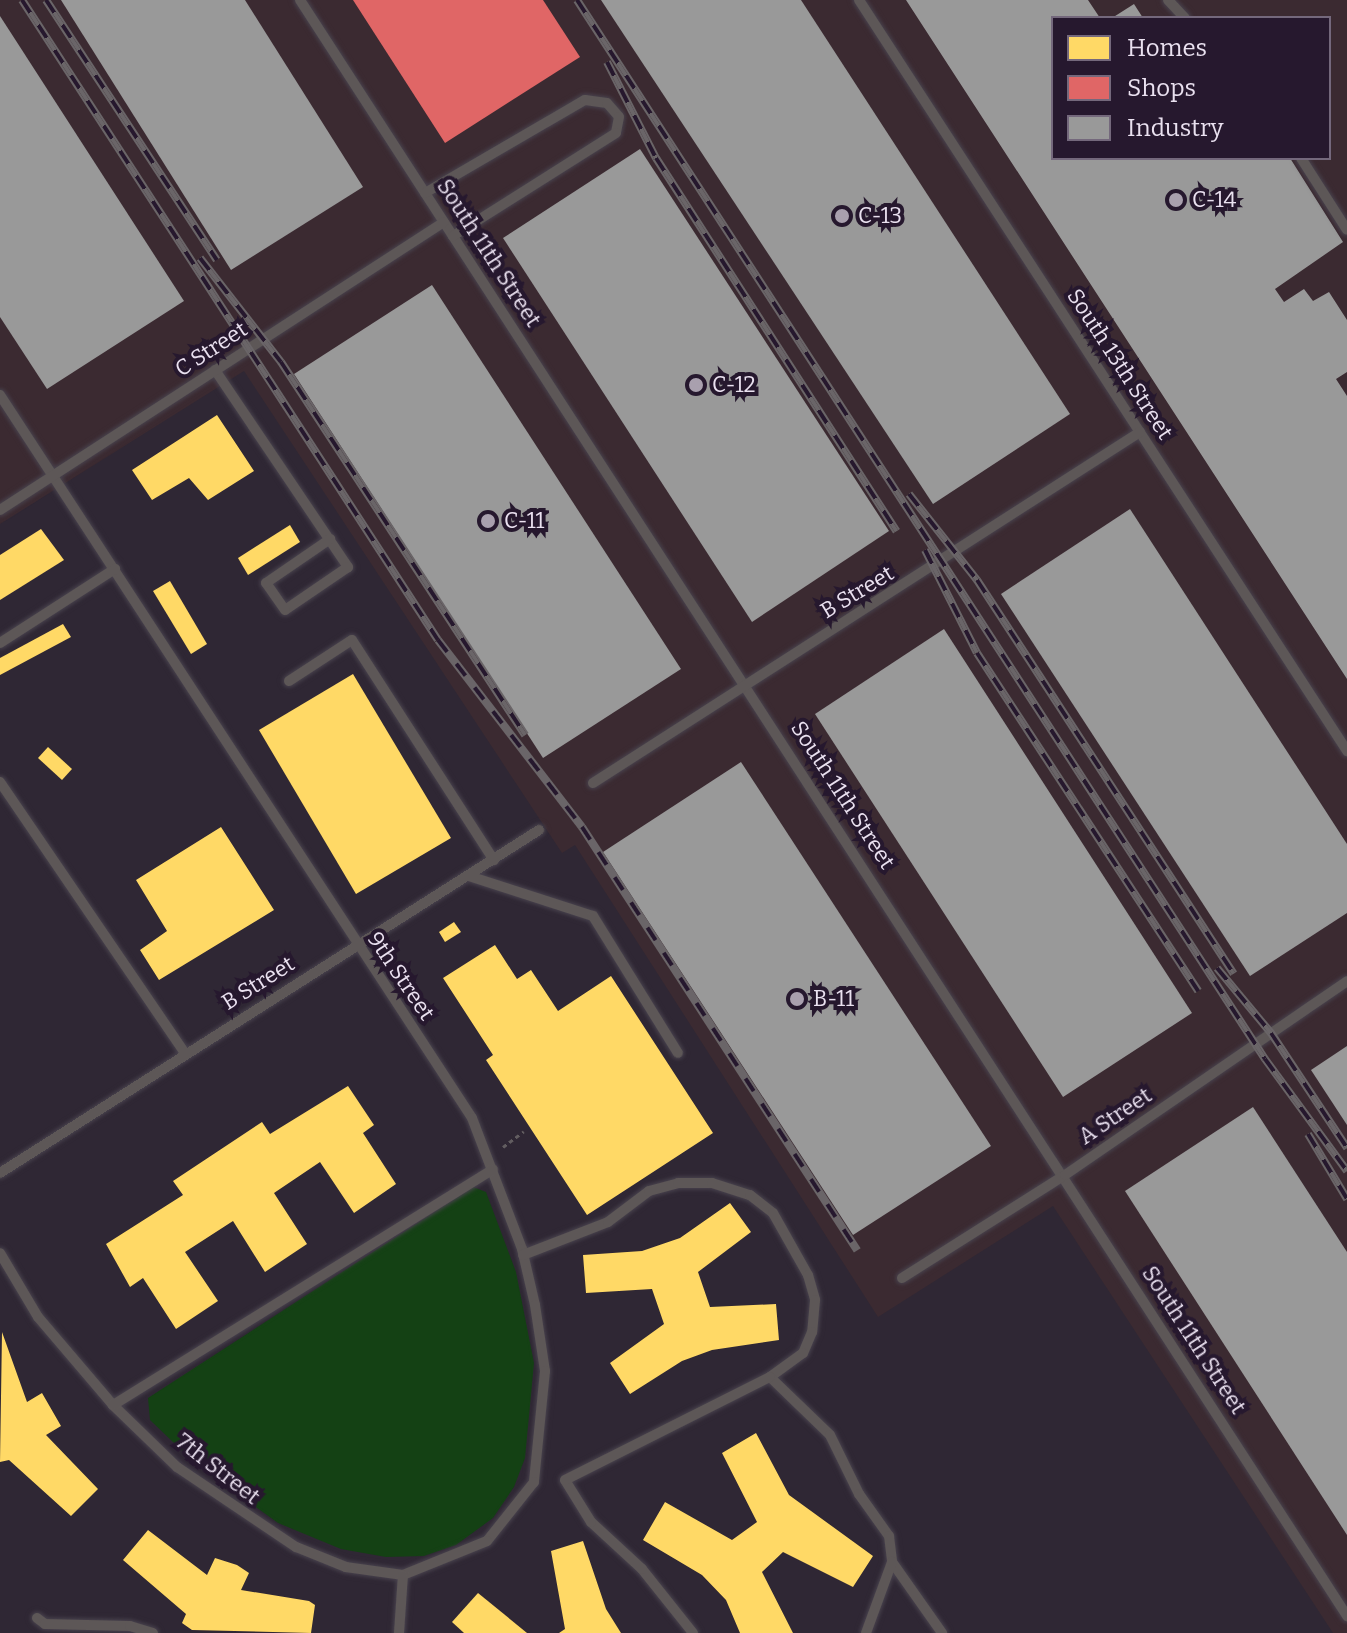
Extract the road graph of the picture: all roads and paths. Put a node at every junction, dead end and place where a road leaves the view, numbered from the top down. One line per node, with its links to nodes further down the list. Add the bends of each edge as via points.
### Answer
1 (300, 0): 6 (lane, South 11th Street)
2 (859, 0): 12 (lane, South 13th Street)
3 (1168, 0): 4 (lane)
4 (1183, 16)
5 (1302, 160): 8 (lane)
6 (425, 193): 7 (lane, South 11th Street); 9 (lane, via 585,100 607,103 619,117 616,133)
7 (444, 222): 9 (lane, South 11th Street); 10 (lane, C Street)
8 (1347, 230)
9 (453, 236): 19 (lane, South 11th Street)
10 (215, 370): 13 (lane, C Street); 15 (lane)
11 (0, 395): 13 (lane, 9th Street)
12 (1140, 432): 19 (lane, B Street, via 943,563); 20 (lane, South 13th Street)
13 (52, 477): 14 (lane, C Street); 16 (lane, 9th Street)
14 (0, 510)
15 (330, 539): 15 (lane, via 348,567 285,610 266,583)
16 (115, 569): 17 (lane); 26 (lane, 9th Street)
17 (0, 643)
18 (289, 681): 24 (lane, via 352,640)
19 (746, 683): 22 (lane, B Street); 34 (lane, South 11th Street)
20 (1347, 751)
21 (0, 782): 28 (lane)
22 (593, 783)
23 (539, 830): 24 (lane, B Street)
24 (494, 860): 25 (lane, B Street)
25 (469, 876): 26 (lane, B Street); 29 (lane, via 593,916)
26 (356, 945): 28 (lane, B Street); 32 (lane, 9th Street, via 472,1118)
27 (1347, 981): 34 (lane, A Street)
28 (185, 1053): 33 (lane, B Street)
29 (678, 1053)
30 (524, 1131): 31 (path)
31 (503, 1147)
32 (493, 1169): 36 (lane, 9th Street); 39 (lane)
33 (0, 1173)
34 (1065, 1175): 37 (lane, A Street); 42 (lane, South 11th Street)
35 (0, 1253): 39 (lane, 7th Street, via 38,1317)
36 (523, 1255): 38 (lane, via 608,1222 649,1191 678,1183 712,1183 750,1195 773,1213 786,1234 815,1300 812,1332 803,1353); 41 (lane, 9th Street, via 545,1371 534,1482 487,1541)
37 (902, 1278)
38 (770, 1377): 40 (lane, via 830,1435 859,1494 889,1536); 46 (lane, via 565,1480 591,1522 642,1569)
39 (113, 1405): 41 (lane, 7th Street, via 177,1467 255,1524 346,1567)
40 (892, 1562): 47 (lane); 48 (lane)
41 (403, 1575): 45 (lane)
42 (1347, 1616)
43 (37, 1618): 44 (lane, via 45,1624 130,1626)
44 (153, 1633)
45 (399, 1633)
46 (693, 1633)
47 (866, 1633)
48 (942, 1633)

